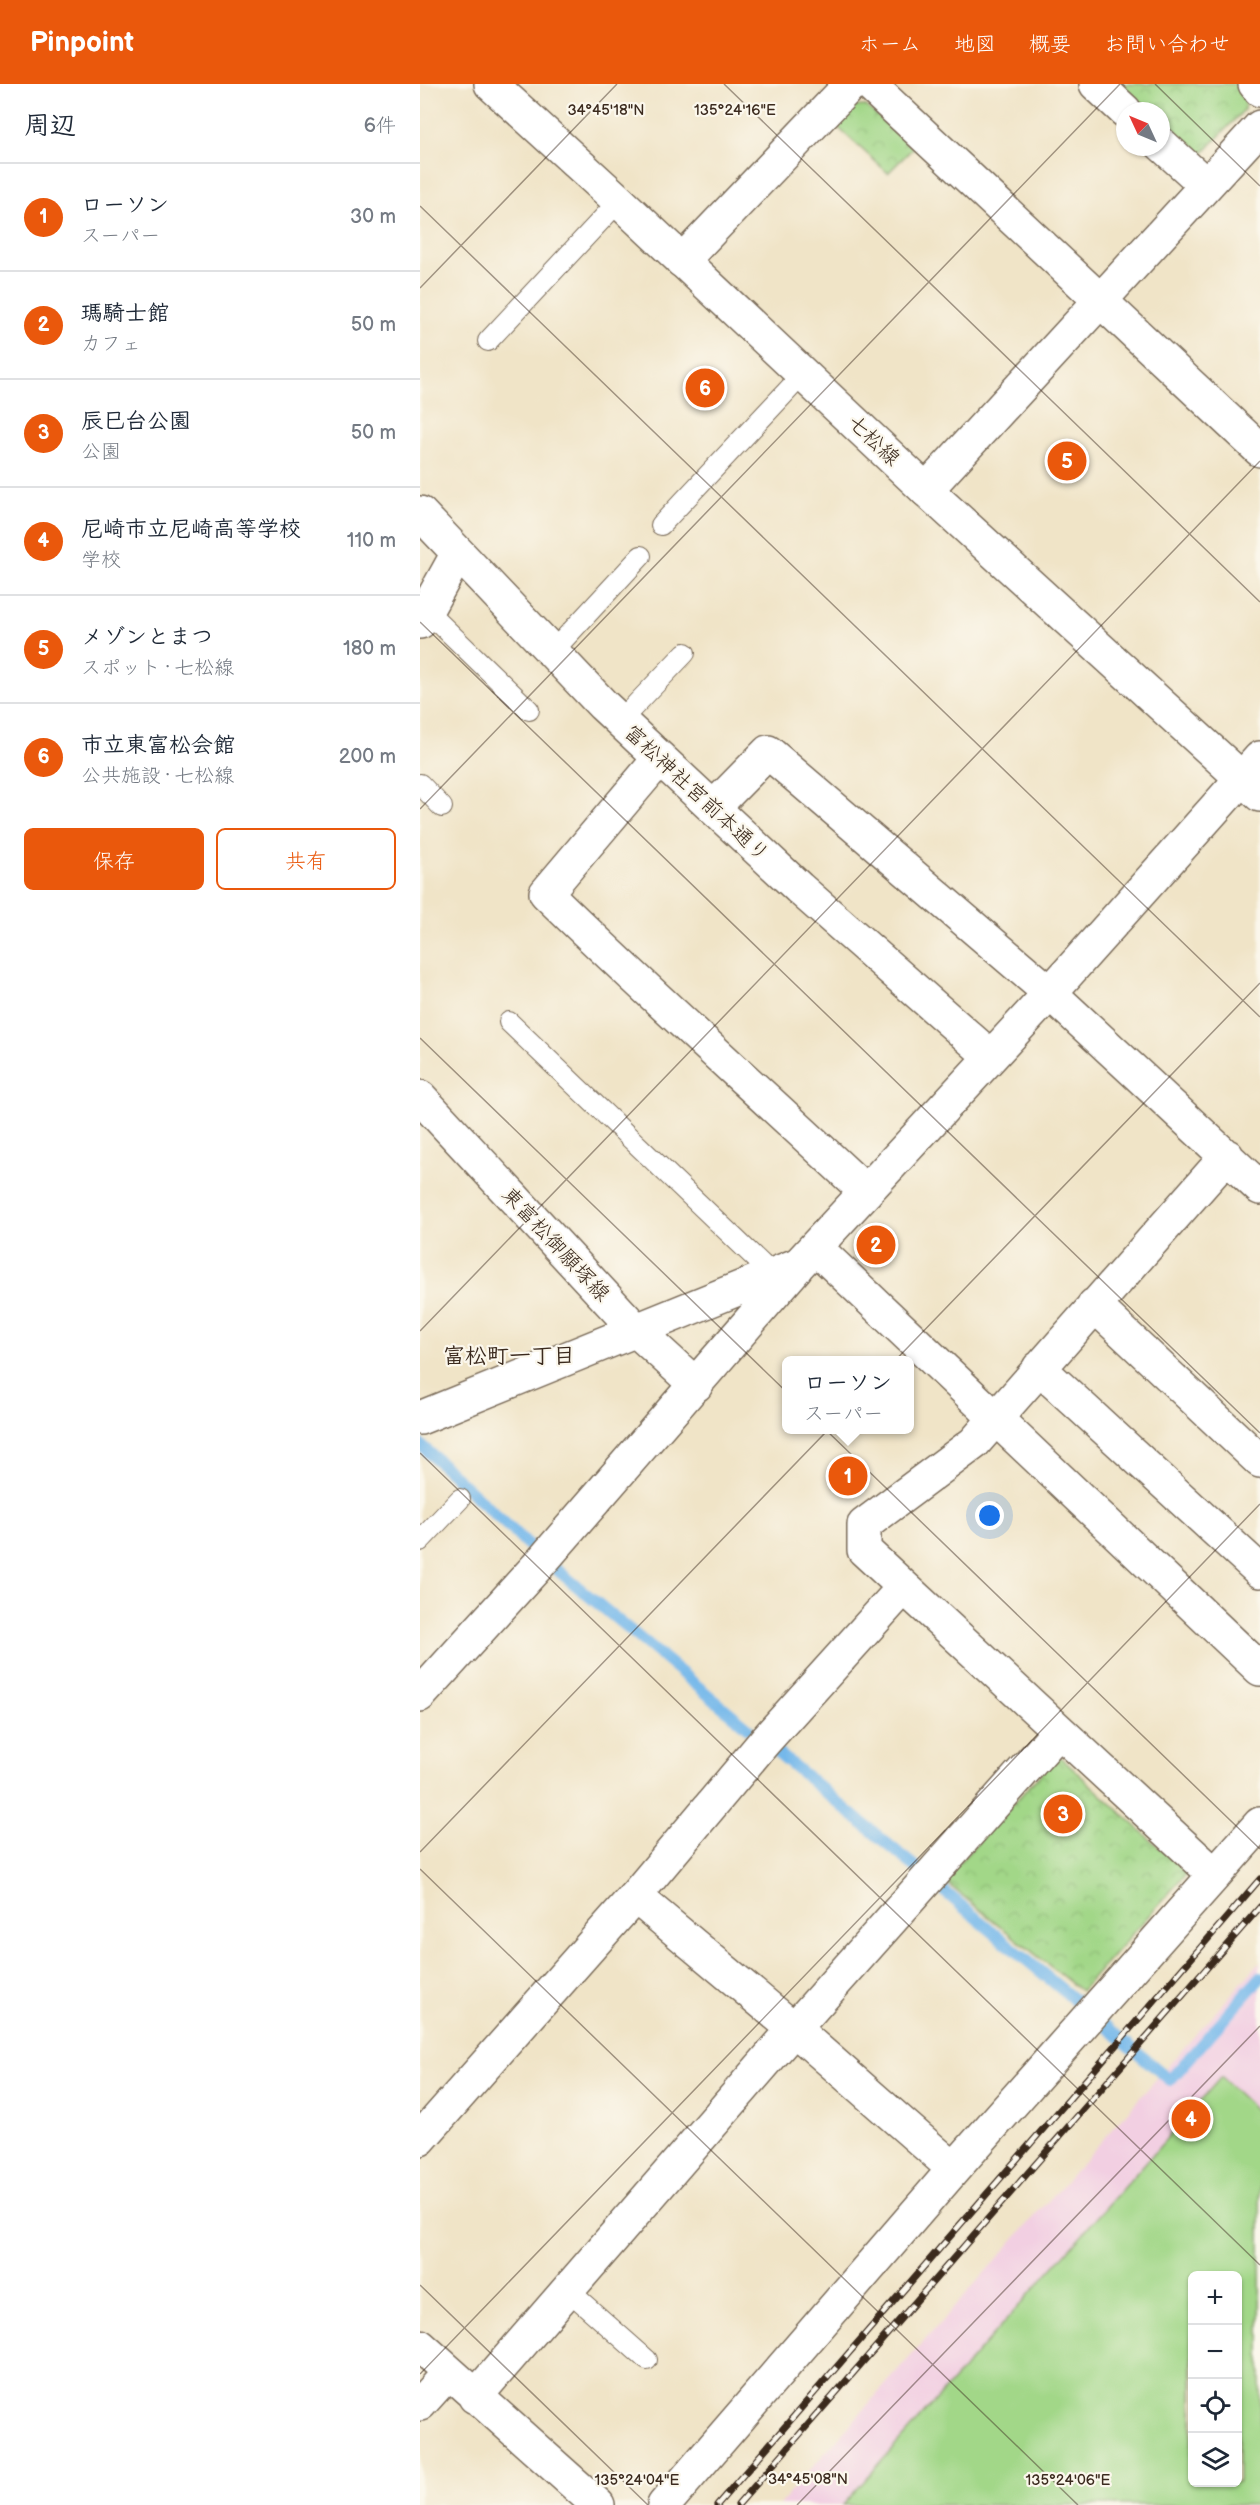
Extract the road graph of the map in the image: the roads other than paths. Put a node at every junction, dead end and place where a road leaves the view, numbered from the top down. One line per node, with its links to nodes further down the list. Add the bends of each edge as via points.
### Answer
1 (490, 84): 11 (street, 七松線)
2 (851, 84): 12 (street)
3 (869, 84): 13 (street)
4 (1096, 84): 7 (street)
5 (1256, 84): 6 (street)
6 (1260, 90)
7 (1116, 103)
8 (1260, 127): 10 (street)
9 (1170, 152): 10 (street)
10 (1206, 185): 13 (street)
11 (619, 201): 12 (street, 七松線); 14 (lane)
12 (682, 261): 15 (street, 七松線)
13 (1101, 300): 16 (street); 17 (street)
14 (488, 341)
15 (804, 373): 17 (street, 七松線); 19 (lane)
16 (1260, 450)
17 (926, 490): 28 (street, 七松線)
18 (420, 513): 20 (street, 富松神社宮前本通り)
19 (661, 525)
20 (458, 553): 22 (street); 23 (street, 富松神社宮前本通り)
21 (641, 556): 23 (lane)
22 (423, 616): 25 (lane)
23 (553, 651): 26 (street, 富松神社宮前本通り)
24 (685, 653): 26 (lane)
25 (529, 710)
26 (620, 721): 27 (street, 富松神社宮前本通り)
27 (660, 758): 31 (street, 富松神社宮前本通り); 38 (street, via 546,893 643,988)
28 (1254, 777): 32 (street)
29 (420, 784): 30 (lane)
30 (442, 807)
31 (713, 808): 32 (street, via 768,752); 34 (street, 富松神社宮前本通り)
32 (1050, 993): 34 (street); 36 (street)
33 (509, 1022): 39 (lane)
34 (990, 1056): 38 (street)
35 (420, 1097): 41 (street, 東富松御願塚線)
36 (1227, 1156): 37 (street); 40 (street)
37 (1260, 1188)
38 (866, 1192): 39 (street)
39 (795, 1262): 41 (street); 43 (street); 45 (street)
40 (1094, 1305): 42 (street); 46 (street)
41 (637, 1331): 43 (street, 東富松御願塚線); 44 (street)
42 (1039, 1368): 45 (street); 49 (street)
43 (696, 1385): 52 (street)
44 (420, 1418)
45 (995, 1419): 50 (street, via 974,1443 864,1525 864,1550); 51 (street)
46 (1260, 1461)
47 (459, 1499): 48 (lane)
48 (420, 1541)
49 (1260, 1571)
50 (904, 1587): 53 (street); 56 (street, via 765,1741)
51 (1260, 1669)
52 (420, 1695)
53 (1059, 1731): 55 (street); 57 (street)
54 (1260, 1824): 55 (street)
55 (1215, 1875): 59 (street)
56 (635, 1896): 57 (street); 58 (street)
57 (794, 2029): 59 (street); 60 (street)
58 (420, 2139)
59 (954, 2169): 67 (street)
60 (568, 2290): 62 (lane); 64 (street)
61 (420, 2346): 63 (street)
62 (647, 2360)
63 (448, 2373): 64 (street); 65 (street)
64 (475, 2397): 66 (street)
65 (420, 2404)
66 (598, 2505)
67 (664, 2505)

